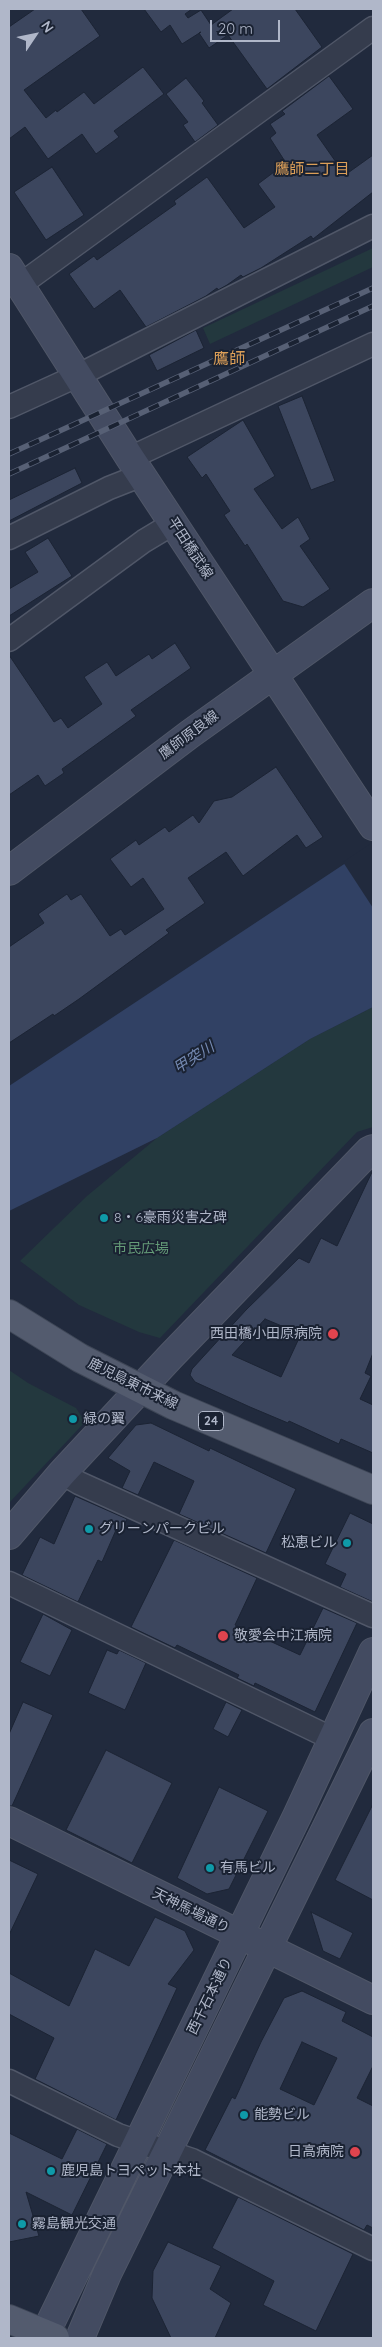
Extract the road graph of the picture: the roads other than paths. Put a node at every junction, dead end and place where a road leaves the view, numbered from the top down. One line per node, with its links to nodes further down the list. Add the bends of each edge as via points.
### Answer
1 (373, 28): 3 (street)
2 (373, 226): 5 (street)
3 (14, 276): 5 (street, 平田橋武線)
4 (373, 344): 7 (street)
5 (77, 376): 6 (street); 7 (street, 平田橋武線)
6 (9, 407)
7 (136, 467): 8 (street, 平田橋武線); 9 (street, via 109,488)
8 (174, 523): 11 (street, via 144,541); 12 (street, 平田橋武線)
9 (9, 538)
10 (373, 603): 12 (street, 鷹師原良線)
11 (9, 640)
12 (272, 674): 13 (street, 平田橋武線); 14 (street, 鷹師原良線)
13 (370, 822)
14 (9, 871)
15 (373, 1150): 17 (street, via 369,1150)
16 (18, 1320): 17 (main road, 鹿児島東市来線 / 24, via 80,1358)
17 (141, 1388): 18 (street); 19 (main road, 鹿児島東市来線 / 24, via 173,1405)
18 (62, 1473): 20 (street); 22 (street)
19 (373, 1490)
20 (9, 1536)
21 (9, 1583): 24 (street)
22 (373, 1616)
23 (373, 1652): 24 (street, 西千石本通り)
24 (334, 1739): 27 (street, 西千石本通り)
25 (370, 1746): 28 (street)
26 (9, 1821): 27 (street, 天神馬場通り)
27 (239, 1935): 28 (street, 天神馬場通り); 31 (street, 西千石本通り)
28 (268, 1948): 29 (street, 天神馬場通り); 32 (street)
29 (373, 2000)
30 (9, 2081): 31 (street, via 118,2135)
31 (138, 2141): 32 (street); 35 (street, 西千石本通り)
32 (168, 2152): 33 (street, via 192,2160); 36 (street, via 107,2274)
33 (373, 2249)
34 (9, 2318): 35 (main road)
35 (48, 2337)
36 (80, 2338)

